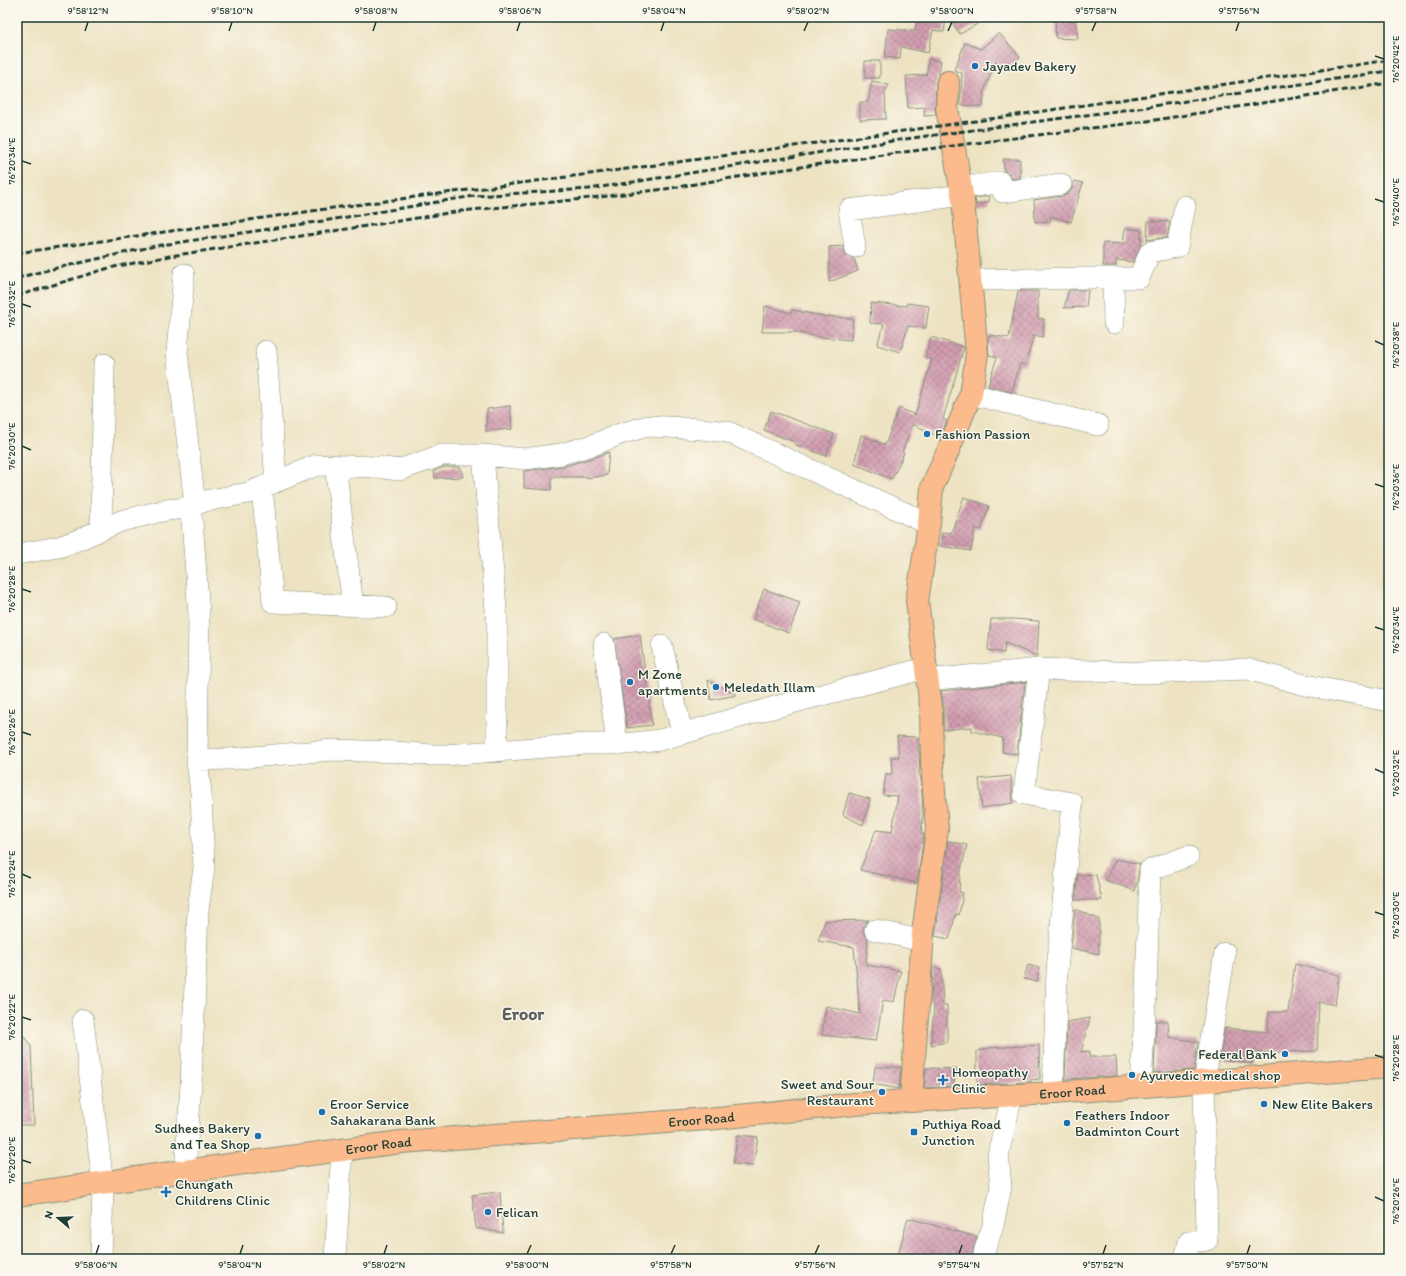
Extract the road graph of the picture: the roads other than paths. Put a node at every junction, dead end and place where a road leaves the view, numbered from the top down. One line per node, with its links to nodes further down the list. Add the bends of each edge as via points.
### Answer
1 (948, 82): 3 (main road, via 948,108)
2 (1061, 184): 3 (street, via 1003,192 1001,182)
3 (962, 192): 5 (street, via 849,210); 8 (main road)
4 (1185, 206): 7 (street, via 1177,247 1150,252 1139,278)
5 (854, 247)
6 (184, 274): 17 (street, via 177,352)
7 (1114, 278): 8 (street); 9 (street)
8 (972, 280): 12 (main road, via 978,354)
9 (1114, 323)
10 (266, 351): 16 (street)
11 (104, 364): 19 (street)
12 (971, 394): 13 (street); 18 (main road, via 932,487)
13 (1098, 425)
14 (483, 455): 15 (street, via 442,455 399,470 376,466); 18 (street, via 525,459 561,454 648,426 728,432); 30 (street, via 497,621)
15 (335, 465): 16 (street, via 317,465); 21 (street)
16 (269, 485): 17 (street); 21 (street, via 273,602)
17 (191, 507): 19 (street, via 121,521); 31 (street, via 199,615)
18 (929, 524): 26 (main road, via 917,601)
19 (101, 530): 20 (street, via 59,547)
20 (17, 554)
21 (353, 606): 22 (street)
22 (386, 607)
23 (604, 644): 29 (street)
24 (662, 646): 28 (street)
25 (1039, 669): 26 (street); 27 (street, via 1143,673 1247,669 1305,685); 40 (street, via 1024,794 1072,803 1057,972)
26 (926, 674): 28 (street, via 768,709); 34 (main road, via 931,707 937,829)
27 (1389, 701)
28 (682, 733): 29 (street, via 660,740)
29 (617, 744): 30 (street, via 586,744)
30 (497, 752): 31 (street, via 431,756 332,750)
31 (197, 760): 44 (street, via 204,868 198,910)
32 (1188, 856): 39 (street, via 1150,870)
33 (875, 930): 34 (street)
34 (923, 941): 42 (main road)
35 (1225, 953): 38 (street)
36 (83, 1020): 45 (street)
37 (1389, 1067): 38 (main road, Eroor Road)
38 (1204, 1082): 39 (main road, Eroor Road); 50 (street, via 1207,1240 1189,1242)
39 (1141, 1087): 40 (main road, Eroor Road)
40 (1053, 1093): 41 (main road, Eroor Road)
41 (1012, 1096): 42 (main road, Eroor Road); 49 (street, via 998,1155 1001,1187)
42 (911, 1101): 43 (main road, Eroor Road, via 401,1142)
43 (342, 1150): 44 (main road, Eroor Road); 48 (street)
44 (185, 1171): 45 (main road, Eroor Road)
45 (103, 1184): 46 (main road, Eroor Road); 47 (street)
46 (17, 1195)
47 (101, 1259)
48 (335, 1259)
49 (983, 1259)
50 (1185, 1259)

